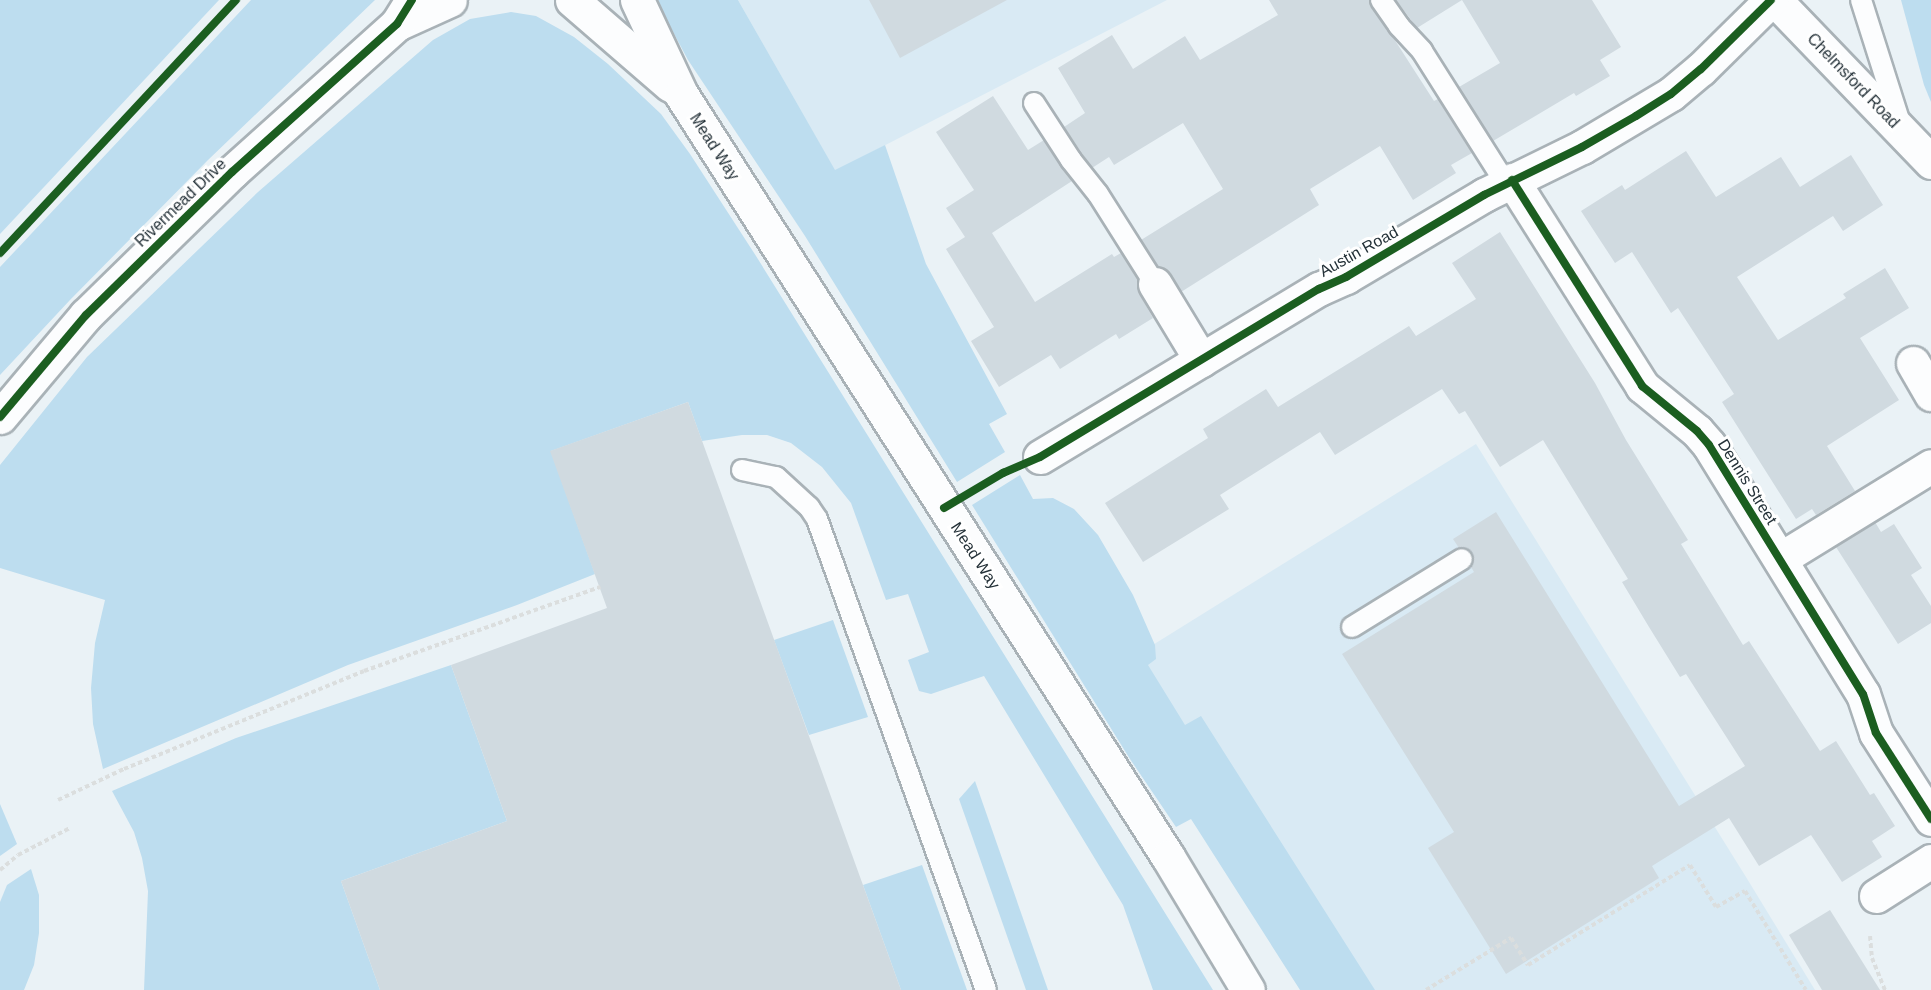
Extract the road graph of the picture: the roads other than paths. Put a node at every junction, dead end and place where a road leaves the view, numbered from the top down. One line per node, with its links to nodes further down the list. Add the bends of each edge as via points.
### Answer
1 (450, 0): 7 (street, Rivermead Drive)
2 (572, 0): 8 (street, Mead Way)
3 (637, 0): 8 (street, Mead Way)
4 (1381, 0): 12 (lane, via 1422,51)
5 (1773, 0): 10 (street, Chelmsford Road); 12 (street, Austin Road, via 1671,94 1582,147)
6 (1861, 0): 10 (lane)
7 (405, 12): 17 (street, Rivermead Drive, via 232,172 86,315)
8 (681, 94): 28 (street, Mead Way, via 1168,856)
9 (1034, 103): 13 (lane)
10 (1903, 132): 11 (street, Chelmsford Road)
11 (1931, 162)
12 (1509, 182): 14 (street, Austin Road); 22 (street, Dennis Street, via 1637,380 1709,445)
13 (1155, 284): 14 (street)
14 (1201, 360): 18 (street, Austin Road)
15 (1912, 363): 16 (street)
16 (1931, 394)
17 (0, 417)
18 (1040, 457)
19 (1931, 466): 22 (street)
20 (742, 470): 27 (lane, via 776,477 817,519)
21 (1462, 559): 23 (lane)
22 (1780, 559): 24 (street, Dennis Street, via 1863,694 1876,733)
23 (1352, 627)
24 (1931, 819)
25 (1931, 861): 26 (street)
26 (1876, 896)
27 (986, 990)
28 (1248, 990)

